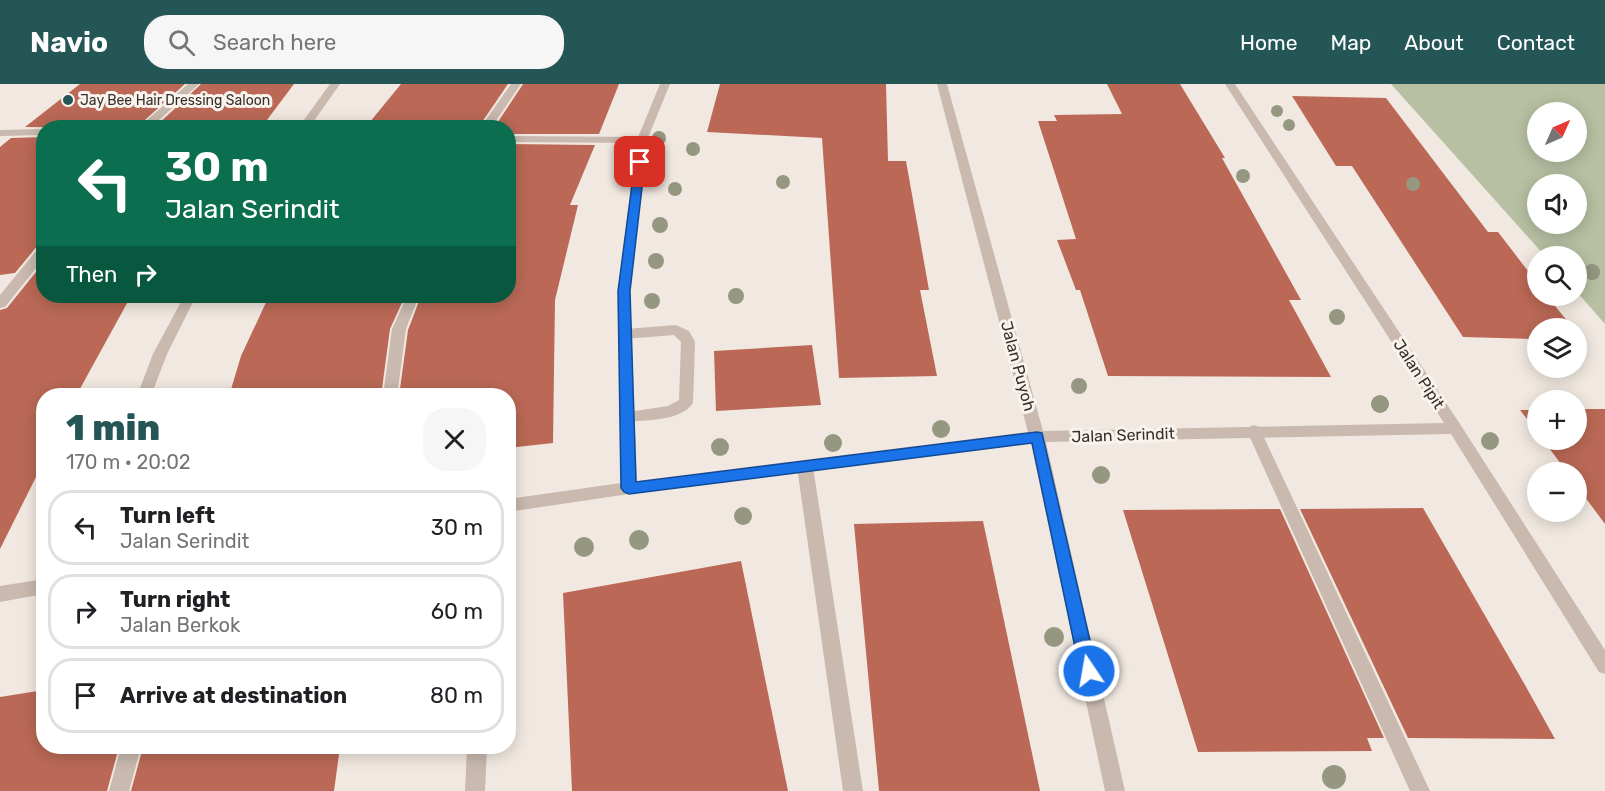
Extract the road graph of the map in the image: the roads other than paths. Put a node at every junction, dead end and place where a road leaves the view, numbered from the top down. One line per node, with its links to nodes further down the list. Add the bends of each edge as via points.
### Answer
1 (194, 84): 7 (street)
2 (335, 84): 8 (street)
3 (516, 84): 9 (street)
4 (666, 84): 13 (street)
5 (942, 84): 24 (street, Jalan Puyoh)
6 (1230, 84): 22 (street, Jalan Pipit)
7 (152, 120)
8 (309, 120)
9 (491, 120)
10 (36, 132): 11 (street)
11 (0, 133)
12 (516, 139): 13 (street)
13 (642, 140): 18 (street, via 624,291)
14 (36, 259): 15 (street)
15 (0, 303)
16 (186, 303): 19 (street)
17 (410, 303): 20 (street, via 399,329)
18 (625, 334): 21 (street); 21 (street, via 676,330 688,342 686,403 671,411)
19 (147, 388)
20 (391, 388)
21 (627, 417): 26 (street)
22 (1455, 428): 23 (street, Jalan Serindit); 30 (street, Jalan Pipit)
23 (1254, 431): 24 (street, Jalan Serindit); 37 (street)
24 (1037, 437): 25 (street, Jalan Serindit); 36 (street, Jalan Puyoh)
25 (805, 467): 26 (street, Jalan Serindit); 35 (street)
26 (629, 488): 27 (street, Jalan Serindit)
27 (516, 505)
28 (36, 587): 29 (street)
29 (0, 594)
30 (1605, 666)
31 (129, 754): 33 (street)
32 (477, 754): 34 (street)
33 (119, 791)
34 (475, 791)
35 (853, 791)
36 (1115, 791)
37 (1420, 791)

